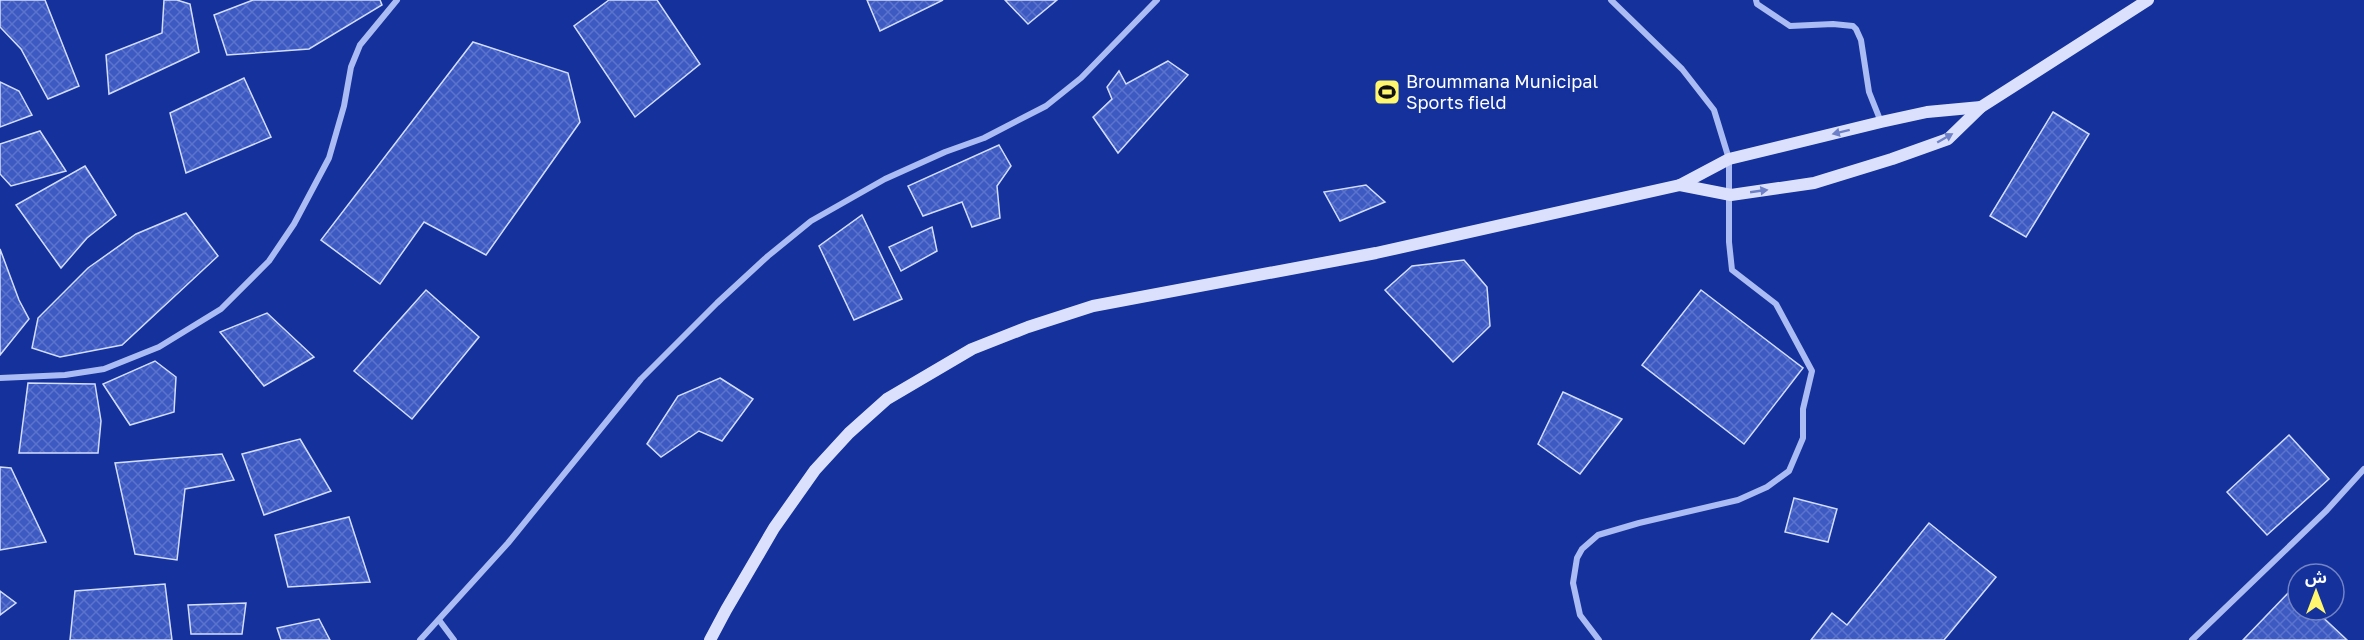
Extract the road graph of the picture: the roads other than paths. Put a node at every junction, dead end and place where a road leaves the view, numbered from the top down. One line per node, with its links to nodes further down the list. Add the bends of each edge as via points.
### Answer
1 (398, 0): 11 (street, via 360,45 351,66 329,158 294,224 269,261 221,309 159,347 104,369)
2 (1157, 0): 13 (street, via 1081,78 1046,106 984,138 885,179 811,221 768,256 641,379 508,543)
3 (1611, 0): 8 (street, via 1682,69 1714,110)
4 (1756, 0): 7 (street, via 1790,26 1833,24 1857,29 1869,92)
5 (2148, 0): 6 (main road)
6 (1981, 107): 7 (main road, via 1927,112); 10 (main road, one-way to 6, via 1814,183 1892,159 1947,139)
7 (1881, 122): 8 (main road, one-way to 8)
8 (1729, 159): 9 (main road); 10 (street)
9 (1680, 185): 10 (main road); 16 (main road, via 1376,253 1093,306 972,349 887,399 849,432 774,528)
10 (1731, 195): 17 (street, via 1732,270 1776,304 1812,371 1803,409 1803,438 1789,471 1767,487 1738,500 1598,535 1587,543 1577,558 1574,583 1580,615)
11 (0, 378)
12 (2364, 469): 18 (street, via 2328,510)
13 (439, 620): 14 (street); 15 (street)
14 (420, 640)
15 (454, 640)
16 (710, 640)
17 (1599, 640)
18 (2192, 640)

